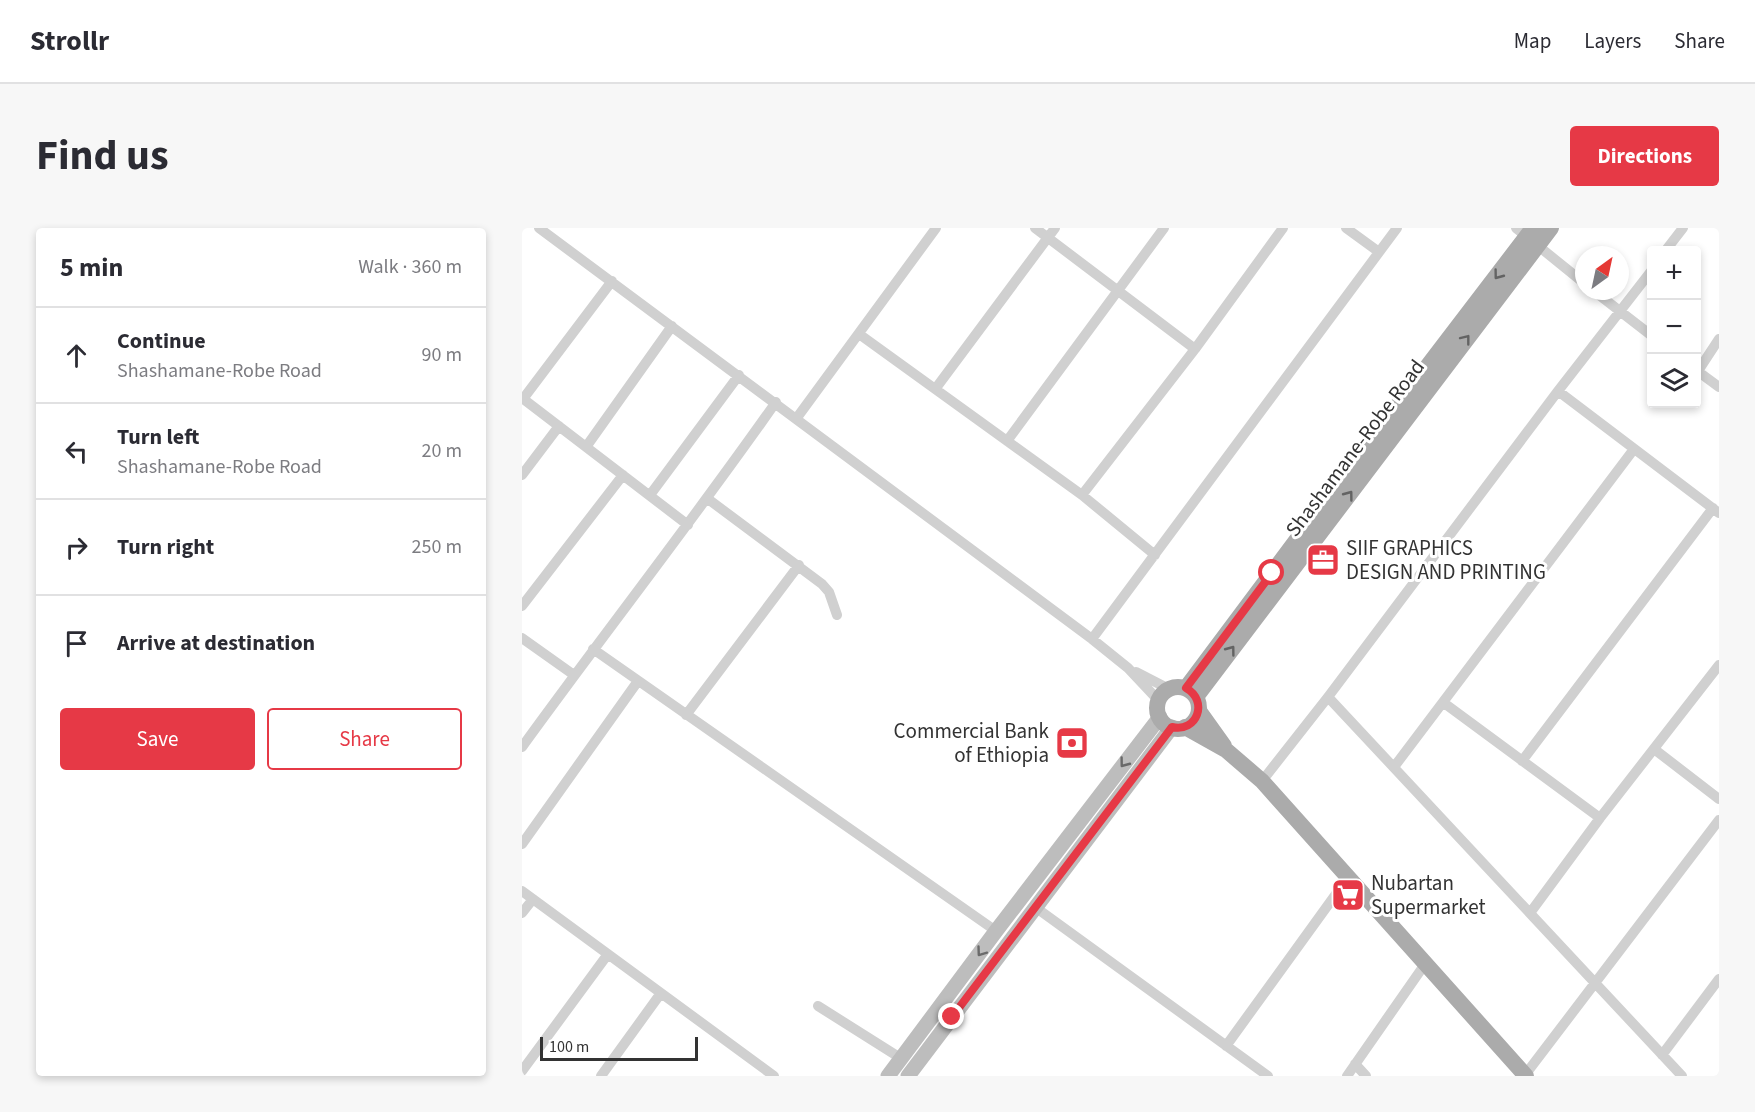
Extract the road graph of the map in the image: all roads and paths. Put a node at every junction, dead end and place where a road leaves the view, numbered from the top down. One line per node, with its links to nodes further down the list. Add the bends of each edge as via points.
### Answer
1 (539, 228): 17 (street)
2 (936, 228): 23 (street)
3 (1035, 228): 12 (street)
4 (1055, 228): 12 (street)
5 (1164, 228): 18 (street)
6 (1283, 228): 25 (street)
7 (1346, 228): 14 (street)
8 (1397, 228): 14 (street)
9 (1551, 228): 11 (main road, Shashamane-Robe Road)
10 (1683, 228): 13 (street)
11 (1529, 234): 15 (street); 59 (main road, Shashamane-Robe Road)
12 (1048, 237): 18 (street); 30 (street)
13 (1669, 246)
14 (1379, 252): 46 (street)
15 (1575, 275)
16 (1647, 277): 20 (street)
17 (612, 281): 21 (street); 32 (street)
18 (1118, 291): 25 (street); 36 (street)
19 (1605, 300): 20 (street)
20 (1620, 313): 22 (street); 31 (street)
21 (672, 326): 28 (street); 37 (street)
22 (1647, 332)
23 (859, 334): 30 (street); 34 (street)
24 (1719, 339): 26 (street)
25 (1195, 349): 42 (street)
26 (1701, 364)
27 (1701, 373): 29 (street)
28 (739, 375): 33 (street); 41 (street)
29 (1719, 387)
30 (936, 388): 36 (street)
31 (1558, 392): 38 (street); 57 (street)
32 (523, 398): 35 (street)
33 (776, 402): 34 (street); 43 (street)
34 (796, 419): 51 (street)
35 (559, 426): 37 (street); 39 (street)
36 (1007, 441): 42 (street)
37 (586, 447): 40 (street)
38 (1634, 449): 44 (street); 58 (street)
39 (522, 475)
40 (623, 475): 41 (street); 48 (street)
41 (650, 495): 45 (street)
42 (1082, 495): 46 (street)
43 (708, 499): 45 (street); 47 (street)
44 (1716, 511): 63 (street)
45 (688, 525): 52 (street)
46 (1155, 555): 51 (street)
47 (799, 565): 49 (street, via 829,592); 60 (street)
48 (522, 606)
49 (837, 615)
50 (522, 638): 55 (street)
51 (1092, 639): 54 (street)
52 (593, 649): 55 (street); 56 (street)
53 (1719, 665): 62 (street)
54 (1128, 668): 59 (street); 59 (street)
55 (574, 675): 61 (street)
56 (638, 681): 60 (street); 69 (street)
57 (1328, 697): 64 (street); 65 (street)
58 (1444, 703): 63 (street); 64 (street)
59 (1178, 707): 65 (main road); 73 (main road); 76 (main road, one-way to 76)
60 (686, 715): 76 (street)
61 (522, 747)
62 (1654, 749): 66 (street); 67 (street)
63 (1522, 761): 67 (street)
64 (1394, 767): 75 (street)
65 (1262, 780): 70 (main road)
66 (1719, 799)
67 (1600, 818): 75 (street)
68 (1719, 820): 80 (street)
69 (522, 844)
70 (1349, 876): 78 (main road); 83 (street)
71 (522, 891): 72 (street)
72 (533, 899): 74 (street); 77 (street)
73 (1035, 907): 83 (street); 88 (main road)
74 (522, 913)
75 (1530, 913): 80 (street)
76 (996, 931): 85 (main road, one-way to 85)
77 (608, 954): 81 (street); 87 (street)
78 (1425, 964): 86 (street); 95 (main road)
79 (1719, 979): 84 (street)
80 (1594, 982): 84 (street); 95 (street)
81 (661, 993): 89 (street); 90 (street)
82 (818, 1006): 85 (street)
83 (1226, 1046): 92 (street)
84 (1662, 1055): 96 (street)
85 (902, 1059): 91 (main road)
86 (1355, 1064): 93 (street); 94 (street)
87 (522, 1071)
88 (912, 1075)
89 (601, 1076)
90 (774, 1076)
91 (888, 1076)
92 (1268, 1076)
93 (1347, 1076)
94 (1366, 1076)
95 (1526, 1076)
96 (1682, 1076)

